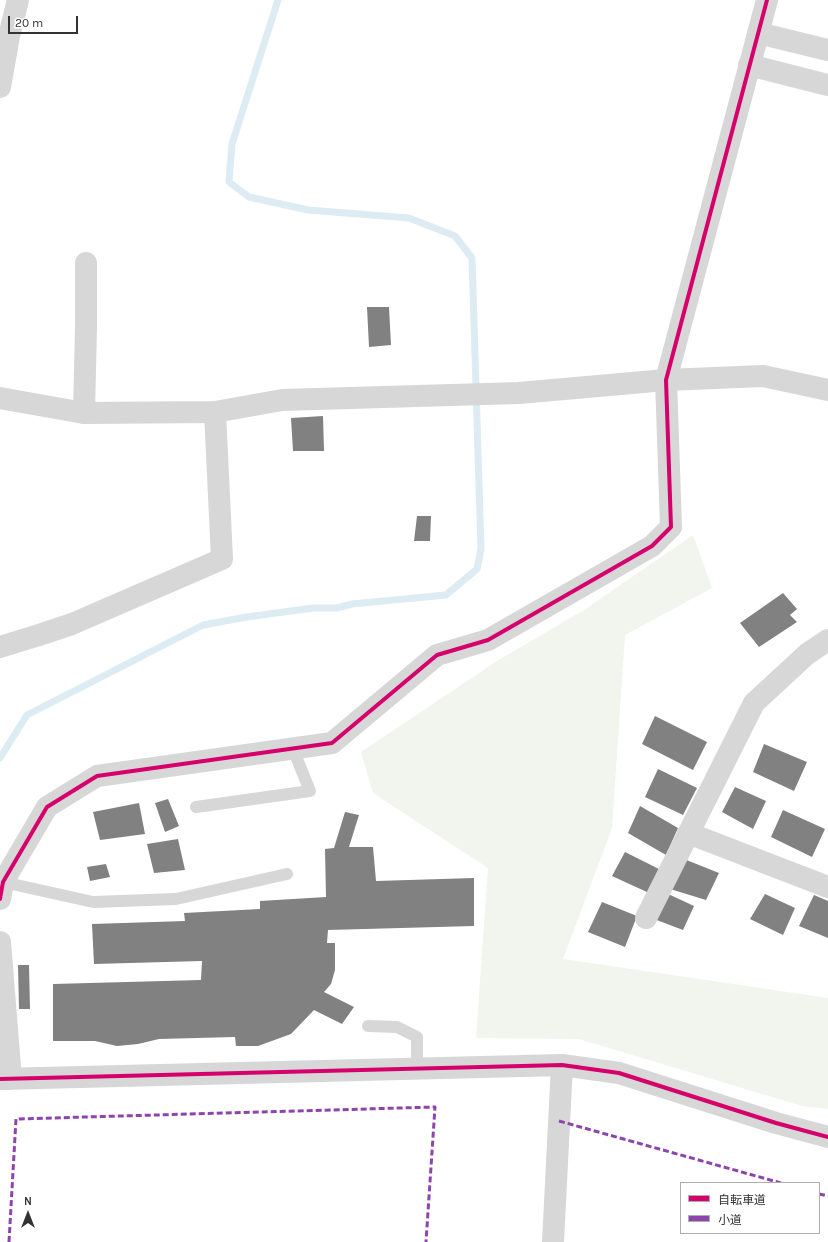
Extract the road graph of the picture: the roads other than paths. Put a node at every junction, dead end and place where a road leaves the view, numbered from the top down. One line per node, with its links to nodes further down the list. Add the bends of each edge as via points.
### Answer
1 (18, 0): 7 (street)
2 (767, 0): 3 (street)
3 (758, 33): 4 (street); 5 (street)
4 (828, 50)
5 (749, 66): 6 (street); 9 (street)
6 (828, 85)
7 (0, 87)
8 (86, 264): 12 (street)
9 (666, 380): 10 (street, via 763,376); 13 (street, via 519,393 282,400); 16 (street, via 671,527 652,546 488,640 438,655 332,743)
10 (828, 390)
11 (0, 398): 12 (street)
12 (84, 412): 13 (street)
13 (215, 412): 15 (street, via 222,559 72,624)
14 (828, 640): 18 (street, via 808,654 754,703)
15 (0, 647)
16 (294, 749): 17 (lane, via 310,791); 21 (street, via 97,776 47,807)
17 (196, 807)
18 (688, 833): 20 (street); 22 (street)
19 (287, 874): 21 (lane, via 176,899 93,902)
20 (828, 888)
21 (1, 890)
22 (646, 918)
23 (0, 942): 24 (street)
24 (1, 977): 28 (street)
25 (368, 1026): 27 (lane, via 397,1027 417,1037)
26 (562, 1065): 27 (street); 29 (street, via 619,1073); 30 (street)
27 (417, 1069): 28 (street)
28 (6, 1079)
29 (828, 1137)
30 (553, 1242)

